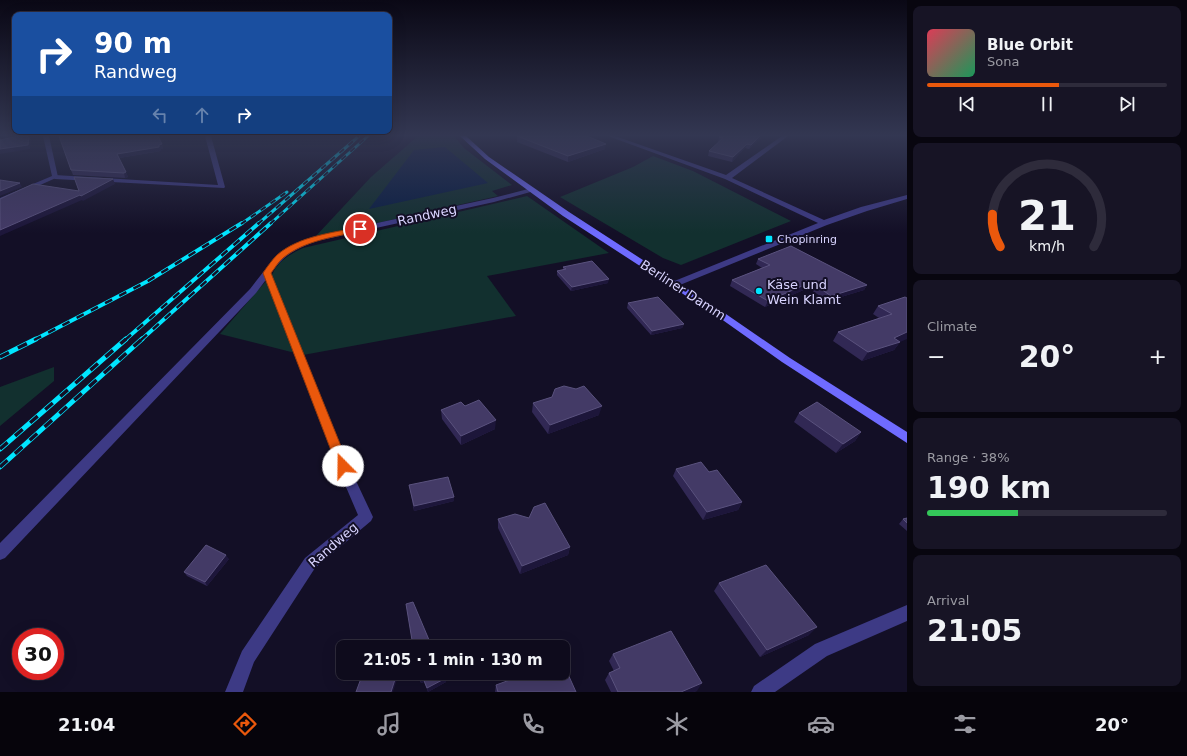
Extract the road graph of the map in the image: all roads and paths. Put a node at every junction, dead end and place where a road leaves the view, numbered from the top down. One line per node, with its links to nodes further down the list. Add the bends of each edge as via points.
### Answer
1 (53, 168): 6 (street)
2 (217, 168): 6 (street, via 222,187)
3 (501, 168): 8 (main road, Berliner Damm)
4 (700, 168): 7 (street)
5 (740, 168): 7 (street)
6 (55, 178): 10 (street)
7 (727, 178): 11 (street)
8 (532, 190): 12 (street, Randweg, via 315,239 298,245 279,257); 13 (main road, Berliner Damm)
9 (907, 197): 11 (street)
10 (0, 201)
11 (824, 223): 13 (street)
12 (267, 273): 15 (street, via 253,291); 17 (street, Randweg, via 343,466 366,516 310,563 248,656)
13 (675, 284): 14 (main road, Berliner Damm)
14 (907, 438)
15 (0, 553)
16 (907, 613): 18 (street, via 822,650)
17 (234, 692)
18 (760, 692)

